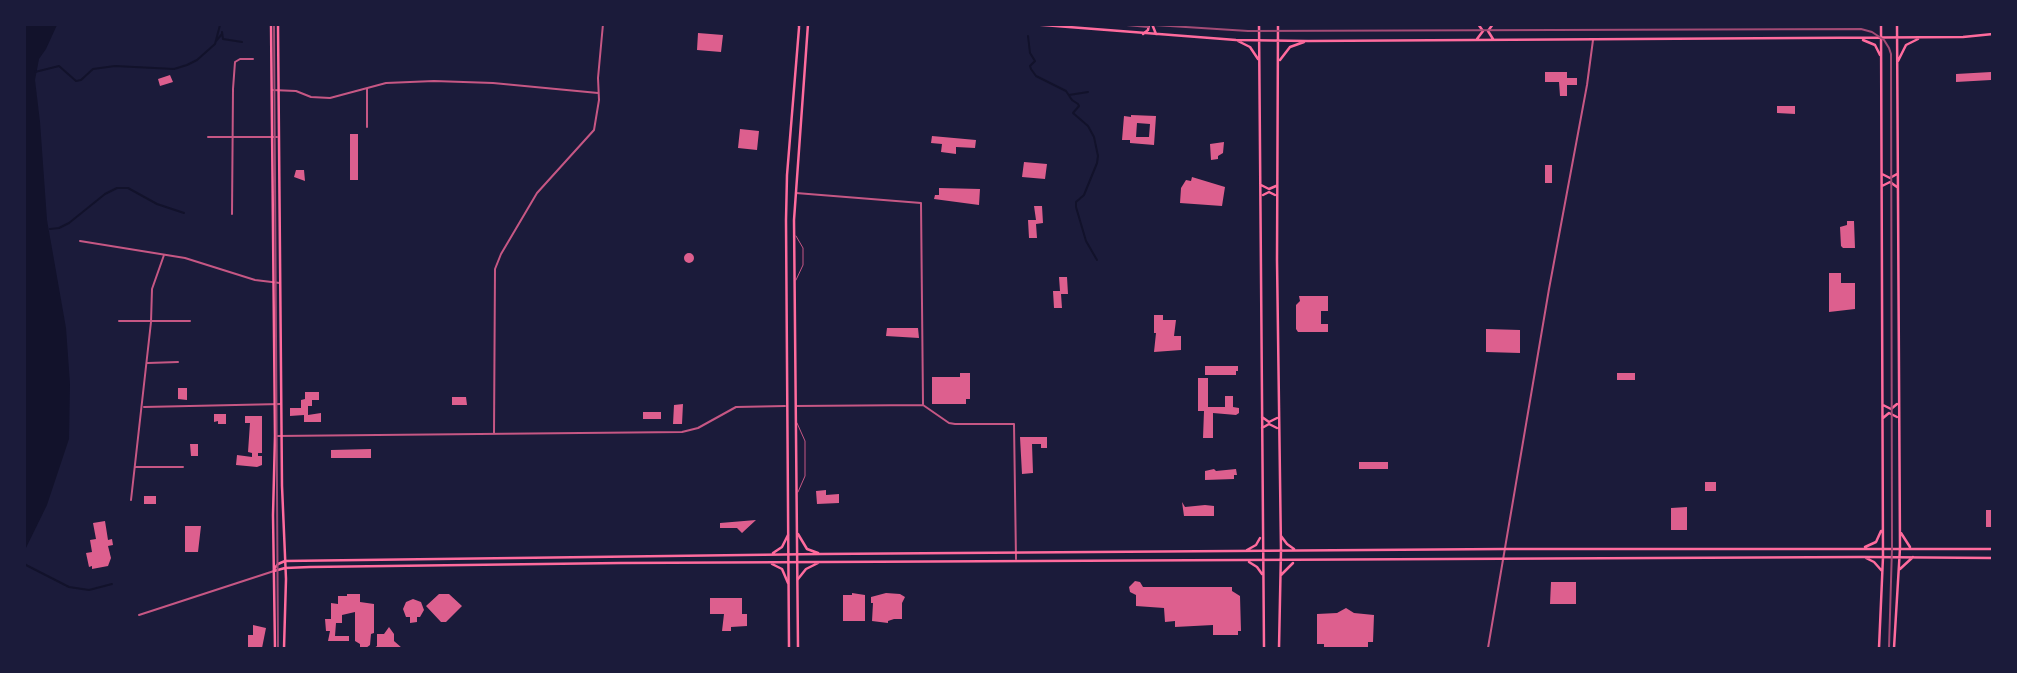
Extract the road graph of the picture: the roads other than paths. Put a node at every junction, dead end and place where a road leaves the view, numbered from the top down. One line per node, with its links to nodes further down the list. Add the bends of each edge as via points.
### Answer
1 (271, 24): 36 (main road)
2 (278, 24): 37 (main road)
3 (603, 24): 38 (street)
4 (808, 24): 45 (main road)
5 (1030, 24): 16 (main road)
6 (1151, 24): 16 (main road); 18 (main road)
7 (1254, 24): 15 (main road)
8 (1266, 24): 15 (main road)
9 (1278, 24): 28 (main road)
10 (1478, 24): 25 (main road, via 1483,33)
11 (1493, 24): 26 (main road, via 1488,33)
12 (1881, 24): 19 (main road)
13 (1897, 24): 22 (main road)
14 (799, 25): 44 (main road)
15 (1259, 25): 27 (main road)
16 (1143, 34): 18 (main road)
17 (1993, 34): 20 (main road)
18 (1160, 35): 24 (main road)
19 (1881, 37): 21 (main road); 22 (main road); 33 (main road)
20 (1925, 37): 22 (main road); 34 (main road, via 1906,45)
21 (1859, 38): 23 (main road); 33 (main road, via 1875,45)
22 (1897, 38): 34 (main road)
23 (1593, 39): 26 (main road); 112 (street)
24 (1237, 40): 27 (main road); 31 (main road, via 1250,47)
25 (1474, 40): 26 (main road); 29 (main road)
26 (1496, 40)
27 (1259, 41): 28 (main road); 31 (main road)
28 (1278, 41): 29 (main road); 32 (main road)
29 (1308, 41): 32 (main road, via 1290,47)
30 (253, 59): 40 (street, via 236,62)
31 (1259, 62): 50 (main road)
32 (1278, 62): 51 (main road)
33 (1881, 62): 46 (main road)
34 (1898, 62): 47 (main road)
35 (367, 88): 37 (street, via 330,98); 38 (street, via 386,83 465,81); 39 (street)
36 (272, 90): 37 (street); 42 (main road)
37 (278, 90): 43 (main road)
38 (599, 93): 92 (street, via 594,130 537,193 495,269)
39 (367, 127)
40 (232, 136): 41 (street); 42 (street); 59 (street)
41 (208, 137)
42 (273, 137): 43 (street); 66 (main road)
43 (279, 137): 67 (main road)
44 (788, 159): 45 (main road, via 792,163); 48 (main road)
45 (797, 159): 49 (main road)
46 (1881, 171): 47 (main road, via 1890,178); 52 (main road)
47 (1898, 171): 53 (main road)
48 (787, 172): 49 (main road, via 792,168); 57 (main road)
49 (796, 172): 54 (main road)
50 (1261, 184): 51 (main road, via 1269,189); 55 (main road)
51 (1277, 184): 56 (main road)
52 (1881, 190): 53 (main road, via 1889,182); 77 (main road)
53 (1898, 190): 78 (main road)
54 (795, 193): 58 (main road); 81 (street, via 921,203)
55 (1261, 197): 56 (main road, via 1269,192); 85 (main road)
56 (1277, 198): 86 (main road)
57 (786, 207): 58 (main road, via 791,211); 60 (main road)
58 (794, 207): 61 (main road)
59 (232, 214)
60 (786, 220): 61 (main road, via 790,216); 73 (main road)
61 (794, 220): 62 (main road)
62 (794, 231): 65 (main road); 65 (lane, via 803,248 803,265)
63 (80, 241): 64 (street)
64 (164, 255): 66 (street); 70 (street, via 152,289)
65 (794, 282): 74 (main road)
66 (274, 283): 67 (street); 79 (main road)
67 (280, 283): 80 (main road)
68 (119, 321): 70 (street)
69 (190, 321): 70 (street)
70 (151, 322): 72 (street)
71 (178, 362): 72 (street)
72 (147, 363): 84 (street)
73 (787, 373): 74 (main road, via 791,377); 75 (main road)
74 (795, 373): 76 (main road)
75 (787, 384): 76 (main road, via 792,381); 82 (main road)
76 (796, 385): 83 (main road)
77 (1882, 402): 78 (main road, via 1891,409); 87 (main road)
78 (1898, 402): 89 (main road)
79 (274, 404): 80 (street); 84 (street); 93 (main road)
80 (281, 404): 94 (main road)
81 (923, 405): 83 (street); 122 (street, via 949,423 1014,424)
82 (787, 406): 92 (street, via 736,407 681,432); 100 (main road)
83 (795, 406): 88 (main road)
84 (142, 407): 95 (street)
85 (1261, 414): 86 (main road, via 1269,422); 90 (main road)
86 (1278, 414): 91 (main road)
87 (1882, 419): 89 (main road, via 1891,413); 102 (main road)
88 (796, 420): 97 (main road); 97 (lane, via 805,441 805,476)
89 (1898, 420): 101 (main road)
90 (1261, 431): 91 (main road, via 1271,424); 105 (main road)
91 (1278, 431): 106 (main road)
92 (494, 435): 94 (street)
93 (275, 436): 94 (street); 170 (main road)
94 (282, 436): 151 (main road)
95 (134, 467): 96 (street); 98 (street)
96 (183, 467)
97 (796, 494): 99 (main road)
98 (131, 500)
99 (797, 511): 100 (main road, via 792,517); 103 (main road)
100 (788, 512): 104 (main road)
101 (1899, 526): 110 (main road); 111 (main road)
102 (1882, 527): 108 (main road, via 1877,542); 109 (main road)
103 (798, 534): 125 (main road); 126 (main road, via 807,548)
104 (788, 535): 131 (main road, via 782,547); 132 (main road)
105 (1262, 535): 117 (main road); 118 (main road)
106 (1280, 535): 119 (main road); 120 (main road)
107 (1791, 548): 108 (main road); 115 (main road); 137 (street)
108 (1861, 548): 109 (main road)
109 (1882, 548): 110 (main road); 138 (main road)
110 (1900, 548): 111 (main road); 139 (main road)
111 (1912, 548): 116 (main road)
112 (1504, 549): 113 (main road); 120 (main road); 147 (street)
113 (1584, 549): 114 (main road); 142 (street)
114 (1658, 549): 115 (main road); 143 (street)
115 (1704, 549): 136 (street)
116 (1993, 549)
117 (1246, 550): 118 (main road); 121 (main road)
118 (1262, 550): 119 (main road); 157 (main road)
119 (1281, 550): 120 (main road); 158 (main road)
120 (1297, 550)
121 (1167, 552): 124 (main road); 150 (street)
122 (1016, 553): 123 (main road); 130 (main road); 148 (street)
123 (1068, 553): 124 (main road); 149 (street)
124 (1122, 553): 146 (street)
125 (798, 554): 126 (main road); 132 (main road); 161 (main road)
126 (821, 554): 127 (main road)
127 (877, 554): 128 (main road); 152 (street)
128 (910, 554): 129 (main road); 153 (street)
129 (956, 554): 130 (main road); 154 (street)
130 (970, 554): 155 (street)
131 (770, 555): 132 (main road); 133 (main road)
132 (788, 555): 160 (main road)
133 (709, 556): 135 (main road); 164 (street)
134 (1863, 556): 137 (main road); 138 (main road); 171 (main road)
135 (599, 557): 141 (main road); 163 (street)
136 (1704, 557): 137 (main road); 143 (main road)
137 (1791, 557)
138 (1883, 557): 139 (main road); 171 (main road)
139 (1899, 557): 140 (main road); 169 (main road)
140 (1913, 557): 144 (main road); 169 (main road)
141 (567, 558): 145 (main road); 166 (street)
142 (1584, 558): 143 (main road); 147 (main road)
143 (1657, 558)
144 (1993, 558)
145 (476, 559): 151 (main road); 167 (street)
146 (1122, 559): 149 (main road); 150 (main road)
147 (1503, 559): 159 (main road); 183 (street)
148 (1016, 560): 149 (main road); 155 (main road)
149 (1069, 560)
150 (1165, 560): 156 (main road)
151 (285, 561): 168 (main road); 170 (main road)
152 (877, 561): 153 (main road); 162 (main road)
153 (910, 561): 154 (main road)
154 (956, 561): 155 (main road)
155 (964, 561)
156 (1246, 561): 157 (main road); 172 (main road)
157 (1262, 561): 158 (main road); 172 (main road)
158 (1280, 561): 159 (main road); 173 (main road)
159 (1297, 561): 173 (main road)
160 (788, 562): 161 (main road); 165 (main road); 175 (main road)
161 (798, 562): 162 (main road); 174 (main road)
162 (821, 562): 174 (main road)
163 (599, 563): 164 (main road); 166 (main road)
164 (709, 563): 165 (main road)
165 (769, 563): 175 (main road, via 782,569)
166 (567, 564): 167 (main road)
167 (476, 565): 168 (main road)
168 (285, 568): 170 (main road); 178 (main road)
169 (1899, 569): 185 (main road)
170 (274, 570): 176 (street); 177 (main road)
171 (1882, 571): 184 (main road)
172 (1262, 575): 181 (main road)
173 (1280, 575): 182 (main road)
174 (798, 579): 180 (main road)
175 (789, 583): 179 (main road)
176 (139, 615)
177 (275, 649)
178 (284, 649)
179 (789, 649)
180 (798, 649)
181 (1264, 649)
182 (1279, 649)
183 (1488, 649)
184 (1879, 649)
185 (1894, 649)

